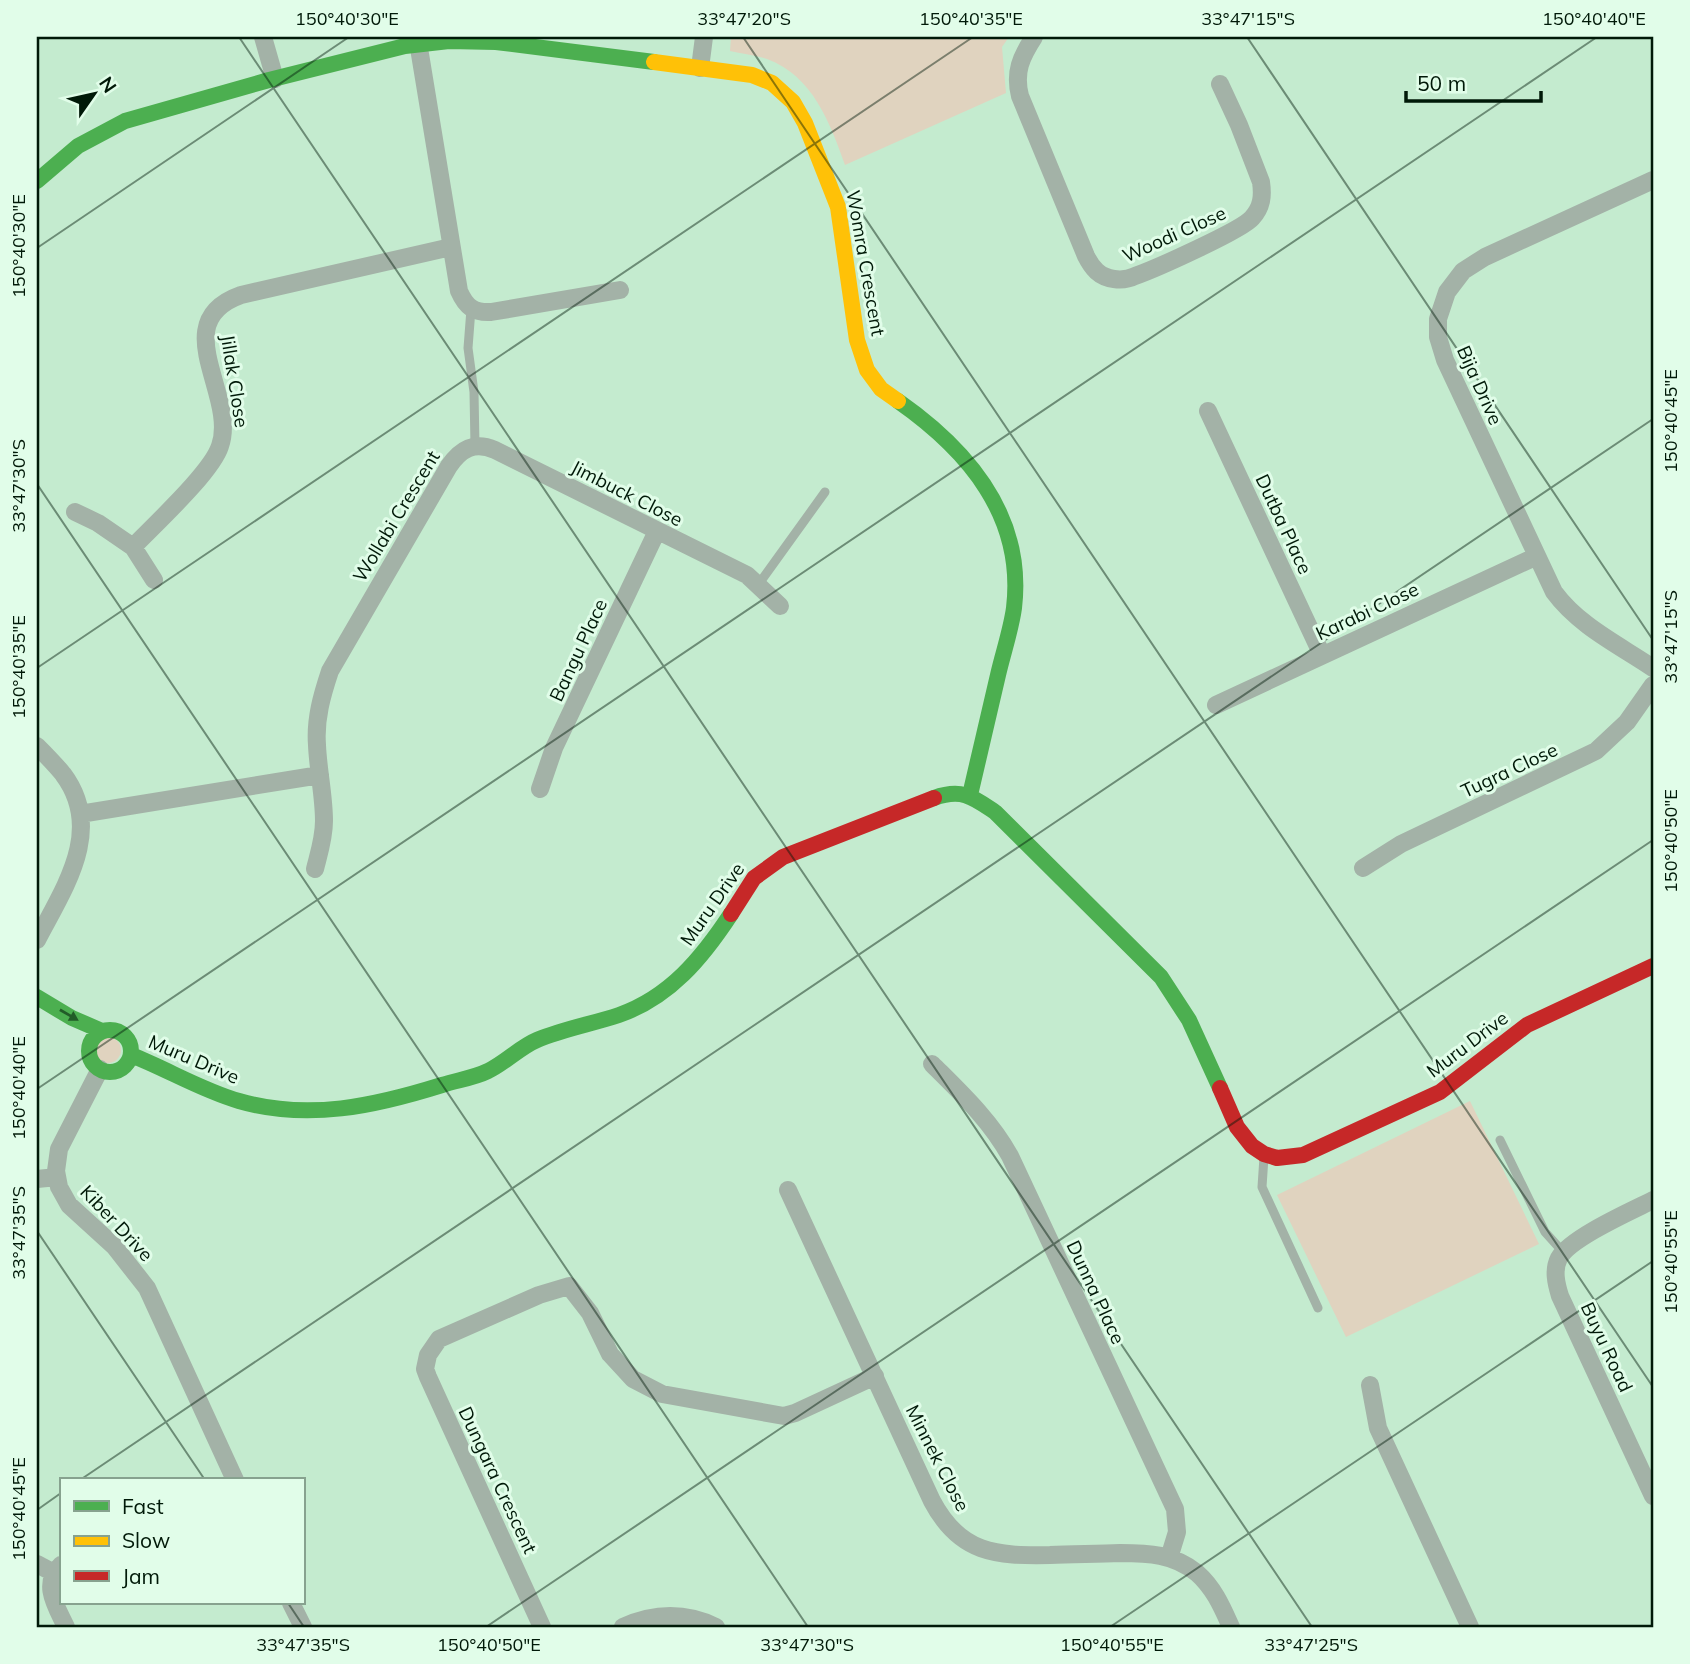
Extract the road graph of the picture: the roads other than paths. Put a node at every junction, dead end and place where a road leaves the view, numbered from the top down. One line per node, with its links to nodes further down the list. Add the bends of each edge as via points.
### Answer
1 (263, 37): 7 (street)
2 (704, 37): 6 (street)
3 (1034, 37): 8 (street, Woodi Close, via 1020,61 1020,96 1086,256 1097,273 1106,277 1125,279 1147,271 1244,226 1259,208 1261,182)
4 (481, 39): 5 (street, Womra Crescent); 6 (street, Womra Crescent)
5 (418, 42): 7 (street, Womra Crescent); 11 (street)
6 (700, 68): 31 (street, Womra Crescent, via 763,79 780,88 799,111 836,200 867,370 881,389 930,423 967,463 990,490 1006,525 1014,559 1015,599)
7 (275, 79): 9 (street, Womra Crescent, via 108,127 74,147)
8 (1220, 84)
9 (37, 179)
10 (1653, 180): 20 (street, Bija Drive, via 1476,261 1443,300 1438,328 1445,360)
11 (451, 247): 13 (street, via 459,292); 19 (street, Jillak Close, via 241,295 218,307 205,334 224,426 220,449)
12 (620, 290): 13 (street, via 491,312)
13 (471, 309): 15 (lane, via 468,348)
14 (1208, 411): 24 (street, Dutba Place)
15 (475, 446): 18 (street, Jimbuck Close, via 495,450); 29 (street, Wollabi Crescent, via 463,450 449,466 330,671 319,708 316,742)
16 (825, 492): 22 (lane)
17 (75, 512): 19 (street)
18 (657, 531): 22 (street, Jimbuck Close, via 747,575); 30 (street, Bangu Place, via 554,748)
19 (133, 547): 21 (street)
20 (1535, 557): 24 (street, Karabi Close); 25 (street, Bija Drive, via 1568,610)
21 (154, 580)
22 (758, 585): 23 (street, Jimbuck Close)
23 (780, 606)
24 (1322, 655): 27 (street, Karabi Close)
25 (1653, 668)
26 (1653, 685): 33 (street, Tugra Close, via 1627,722 1596,751 1401,844)
27 (1216, 705)
28 (37, 746): 32 (street, via 63,774)
29 (320, 775): 32 (street); 34 (street, Wollabi Crescent, via 324,828)
30 (540, 789)
31 (970, 795): 41 (street, Muru Drive, via 932,798 783,857 754,878 708,948 665,991 622,1014 536,1040 476,1076 383,1103 312,1111 241,1101); 45 (street, via 995,812 1161,977 1178,1001 1239,1130)
32 (80, 814): 35 (street, via 76,865)
33 (1363, 868)
34 (316, 869)
35 (37, 940)
36 (1653, 966): 45 (street, Muru Drive, via 1527,1026 1424,1100 1310,1153 1290,1159)
37 (37, 996): 39 (street, one-way to 39)
38 (37, 1010): 40 (street)
39 (102, 1031): 40 (street); 41 (street, via 121,1033 130,1042)
40 (79, 1041): 43 (street)
41 (131, 1055): 43 (street, via 119,1070)
42 (932, 1064): 56 (street, Dunna Place, via 984,1116 1010,1156 1175,1509 1177,1532)
43 (100, 1069): 46 (street, Kiber Drive, via 59,1149)
44 (1500, 1140): 50 (lane, via 1545,1232)
45 (1264, 1155): 51 (lane, via 1262,1186)
46 (57, 1177): 47 (street); 54 (street, Kiber Drive, via 69,1205 114,1246 147,1288)
47 (37, 1180)
48 (788, 1190): 52 (street, Minnek Close)
49 (1653, 1200): 50 (street)
50 (1563, 1252): 55 (street, Buyu Road, via 1556,1271 1560,1296)
51 (1318, 1308)
52 (875, 1376): 56 (street, Minnek Close, via 938,1514 966,1542 1009,1556 1142,1553); 62 (street, Dungara Crescent, via 784,1416 662,1394 633,1379 616,1363 590,1313 569,1286 424,1344 428,1377)
53 (1370, 1385): 66 (street, via 1378,1428)
54 (234, 1478)
55 (1653, 1496)
56 (1169, 1558): 65 (street, Minnek Close, via 1206,1582)
57 (37, 1564): 58 (street)
58 (58, 1569): 60 (street, via 51,1591)
59 (292, 1604): 61 (street)
60 (66, 1627)
61 (303, 1627)
62 (542, 1627)
63 (623, 1627): 64 (street, via 666,1616)
64 (716, 1627)
65 (1231, 1627)
66 (1470, 1627)

